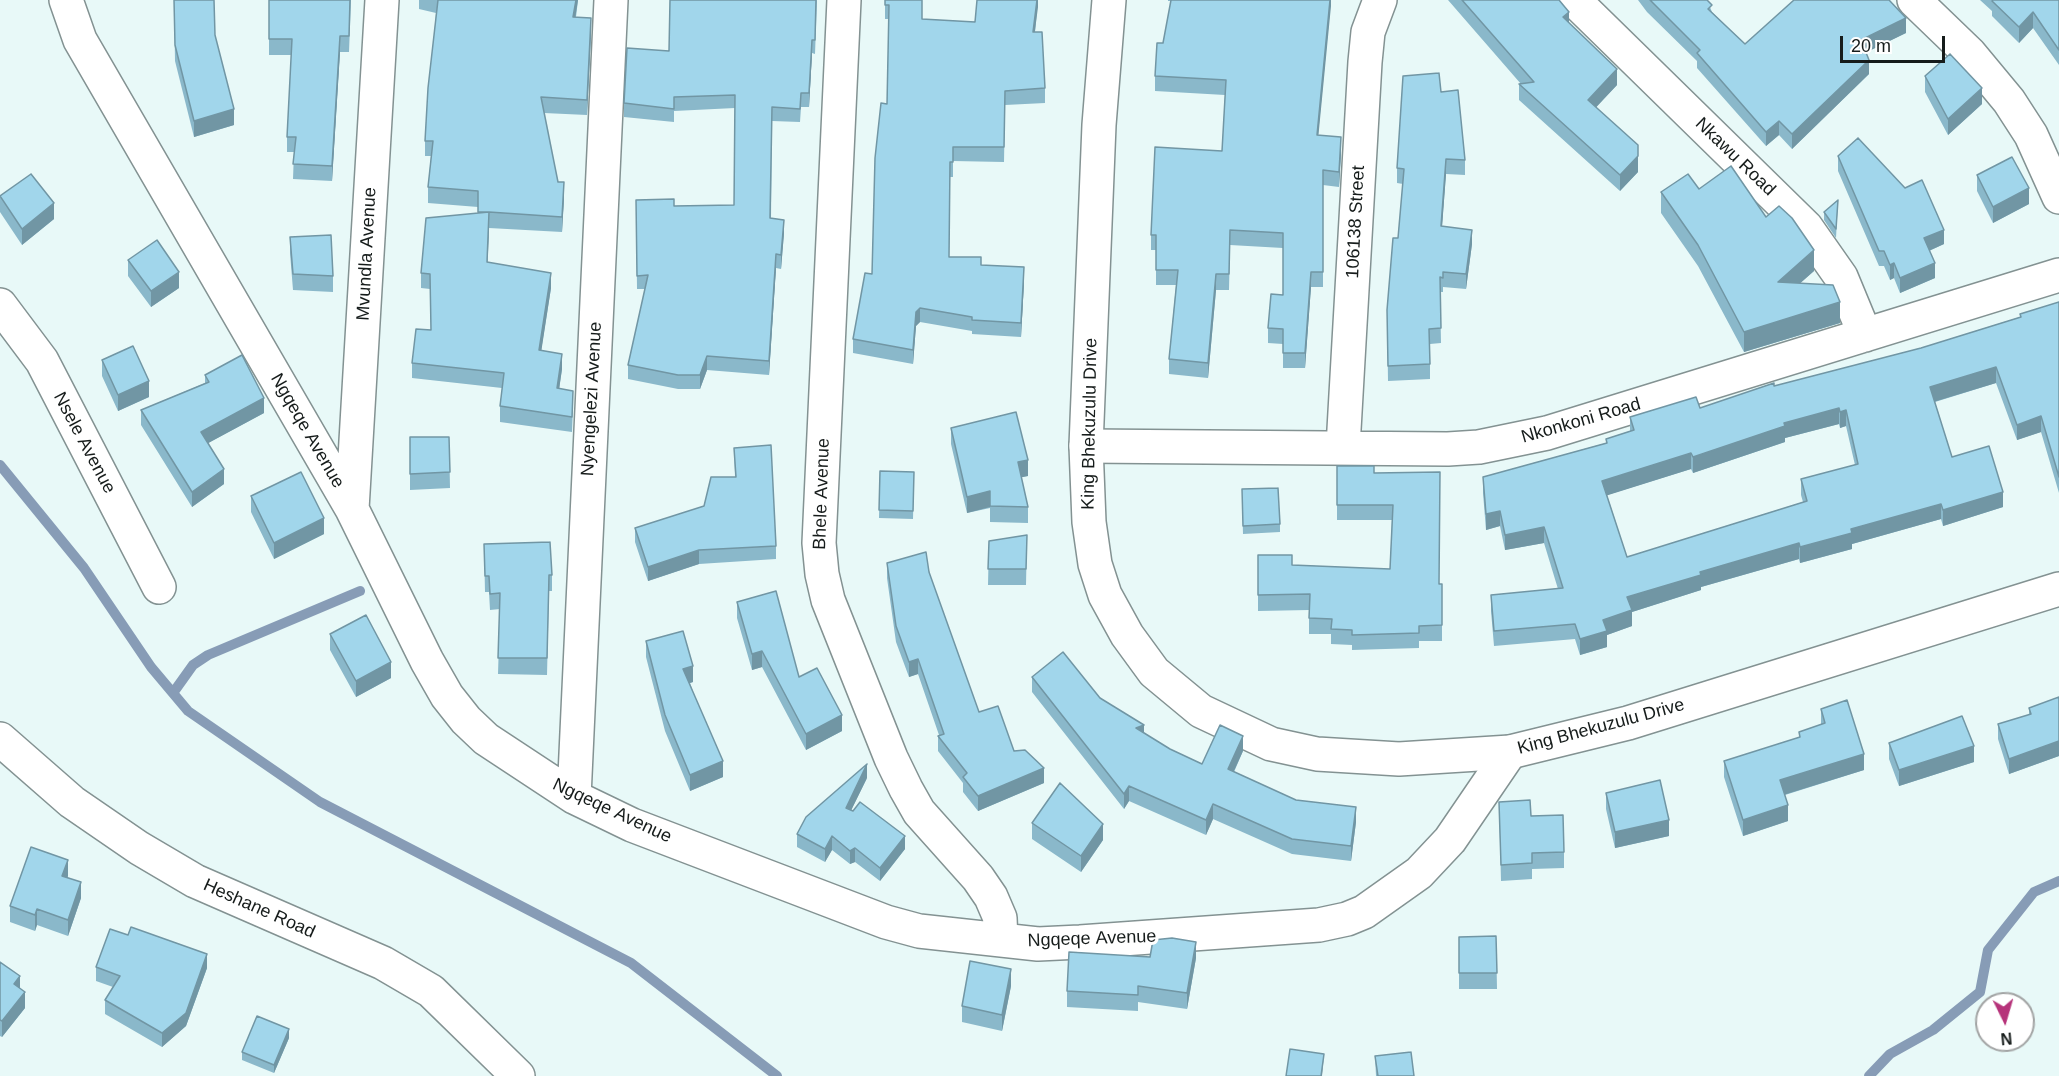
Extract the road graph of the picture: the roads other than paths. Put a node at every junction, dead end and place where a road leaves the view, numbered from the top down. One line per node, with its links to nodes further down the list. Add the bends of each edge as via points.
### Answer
1 (66, 0): 15 (street, Ngqeqe Avenue, via 80,40)
2 (382, 0): 15 (street, Mvundla Avenue)
3 (611, 0): 20 (street, Nyengelezi Avenue)
4 (844, 0): 21 (street, Bhele Avenue, via 820,531 822,574 828,600 896,768 919,812 991,897 1000,918)
5 (1109, 0): 13 (street, King Bhekuzulu Drive, via 1099,125)
6 (1380, 0): 14 (street, 106138 Street, via 1368,32 1365,62)
7 (1574, 0): 12 (street, Nkawu Road, via 1806,227 1841,277)
8 (1914, 0): 9 (street, via 1970,54 2009,101 2031,135)
9 (2059, 197)
10 (2059, 275): 12 (street, Nkonkoni Road)
11 (0, 305): 16 (street, Nsele Avenue, via 42,361)
12 (1865, 335): 14 (street, Nkonkoni Road, via 1511,442 1448,449)
13 (1086, 446): 14 (street, Nkonkoni Road); 19 (street, King Bhekuzulu Drive, via 1089,522 1095,564 1105,595 1154,672 1201,711 1271,744 1317,754 1399,759)
14 (1343, 447)
15 (352, 508): 20 (street, Ngqeqe Avenue, via 447,696 486,739)
16 (159, 587)
17 (2059, 589): 19 (street, King Bhekuzulu Drive, via 1628,723)
18 (0, 739): 22 (street, Heshane Road, via 72,802 195,881 383,963 432,991)
19 (1510, 752): 21 (street, Ngqeqe Avenue, via 1450,840 1419,873 1384,900 1347,919 1142,939 1038,944)
20 (574, 798): 21 (street, Ngqeqe Avenue, via 632,825 886,922 919,931)
21 (1001, 940)
22 (518, 1076)

